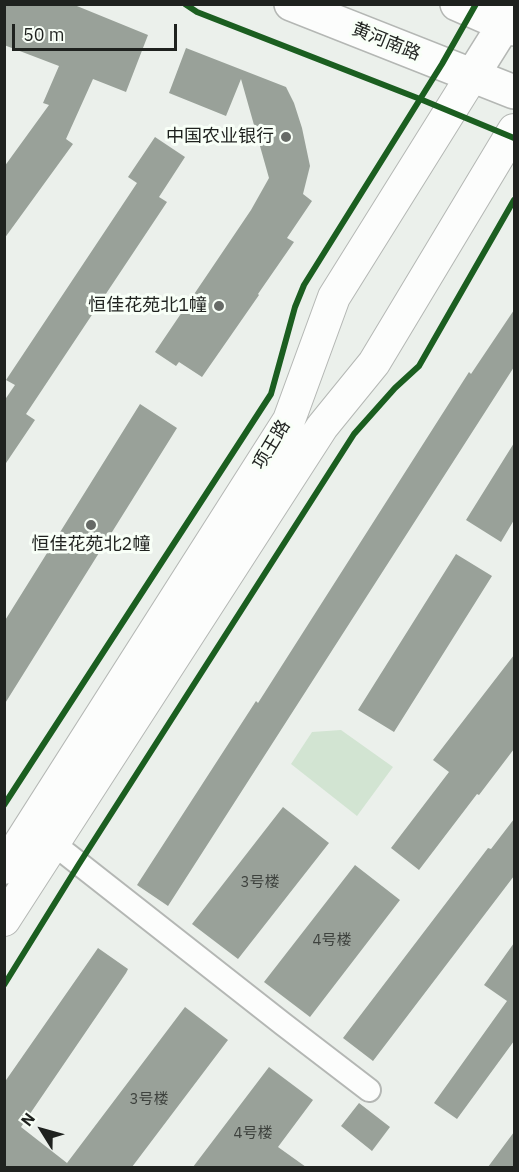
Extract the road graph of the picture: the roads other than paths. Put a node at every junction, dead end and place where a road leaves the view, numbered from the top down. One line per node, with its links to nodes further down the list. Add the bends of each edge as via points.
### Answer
1 (291, 4): 4 (main road, 黄河南路)
2 (457, 4): 3 (main road)
3 (511, 21): 4 (main road, 项王路)
4 (472, 76): 5 (main road, 黄河南路); 8 (main road, 项王路, via 334,297 289,420)
5 (514, 92)
6 (514, 130): 7 (main road, 项王路, via 374,363 322,427)
7 (54, 844): 9 (main road, 项王路); 10 (street)
8 (4, 868)
9 (4, 920)
10 (369, 1090)

